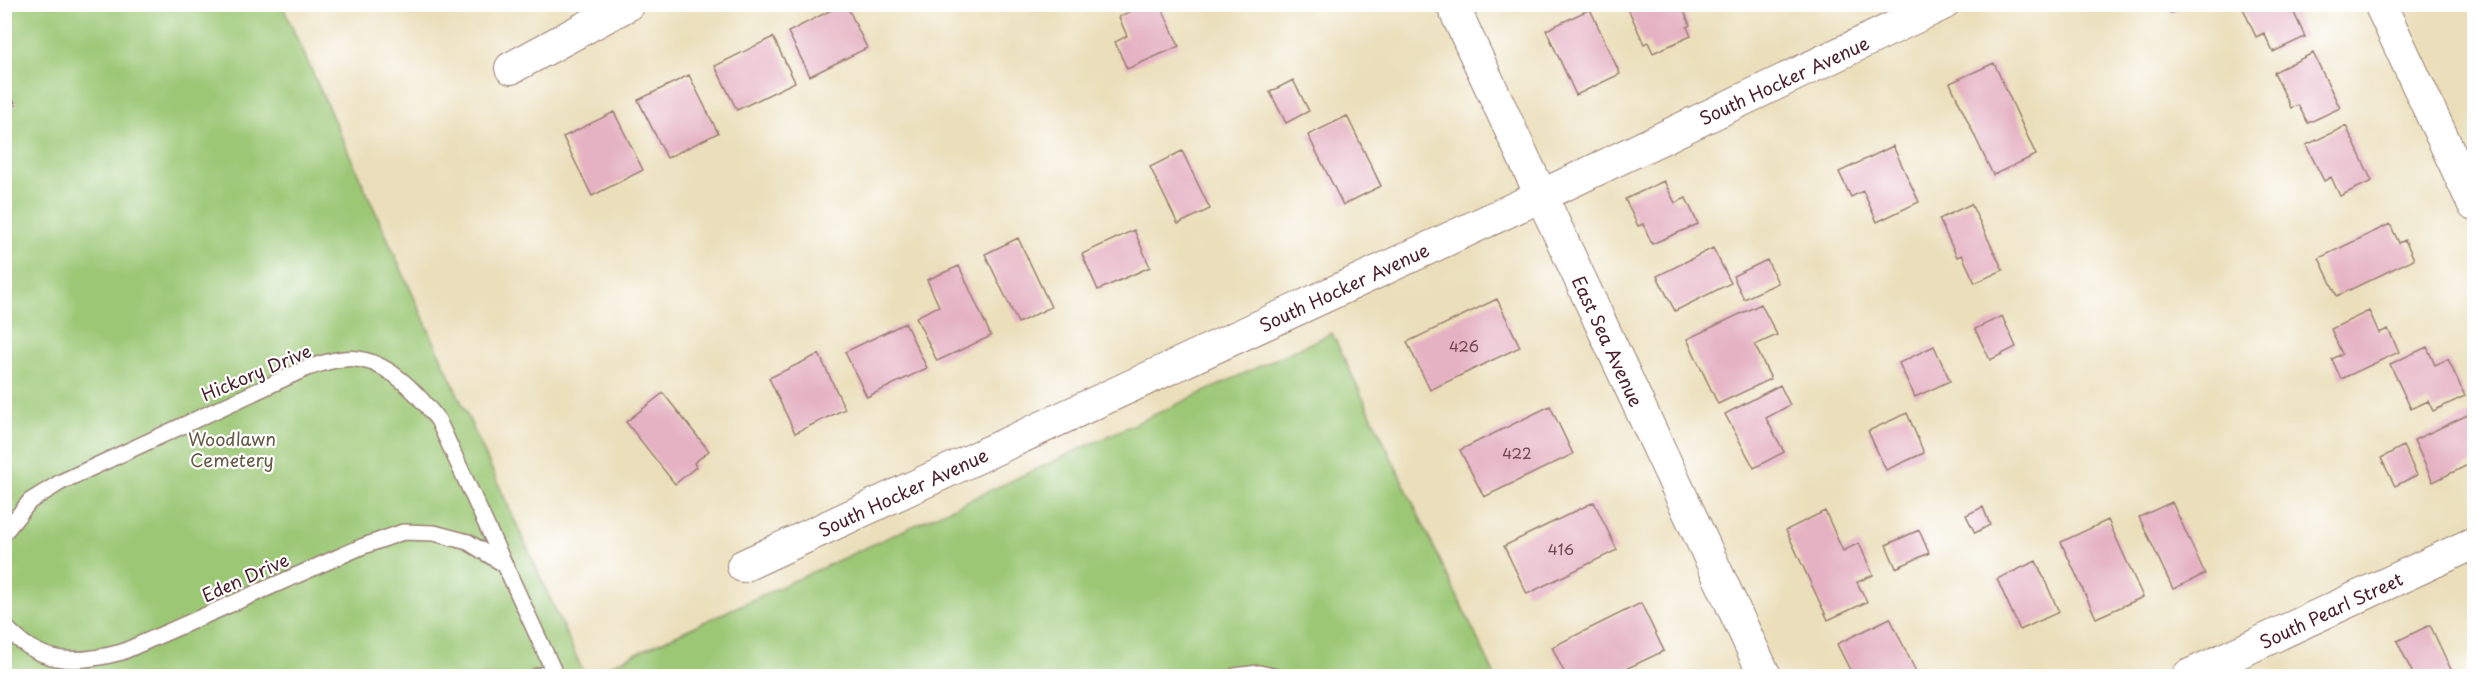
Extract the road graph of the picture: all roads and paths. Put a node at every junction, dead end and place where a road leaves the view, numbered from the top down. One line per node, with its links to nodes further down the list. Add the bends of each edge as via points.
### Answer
1 (629, 4): 5 (street)
2 (1452, 4): 6 (street, East Sea Avenue)
3 (1943, 4): 6 (street, South Hocker Avenue)
4 (2380, 4): 7 (street)
5 (511, 68)
6 (1541, 196): 11 (street, South Hocker Avenue); 17 (street, East Sea Avenue)
7 (2475, 205)
8 (4, 533): 10 (lane, Hickory Drive, via 30,501 61,482 307,368 345,358 380,365 419,395 438,420)
9 (2475, 543): 18 (street, South Pearl Street)
10 (505, 565): 12 (lane, Eden Drive, via 468,542 434,533 403,532 122,652 87,661 55,658 19,642); 13 (lane, Hickory Drive)
11 (743, 566)
12 (4, 625)
13 (555, 674): 14 (lane)
14 (537, 676)
15 (1235, 676): 16 (lane)
16 (1273, 676)
17 (1765, 676)
18 (2188, 676)

